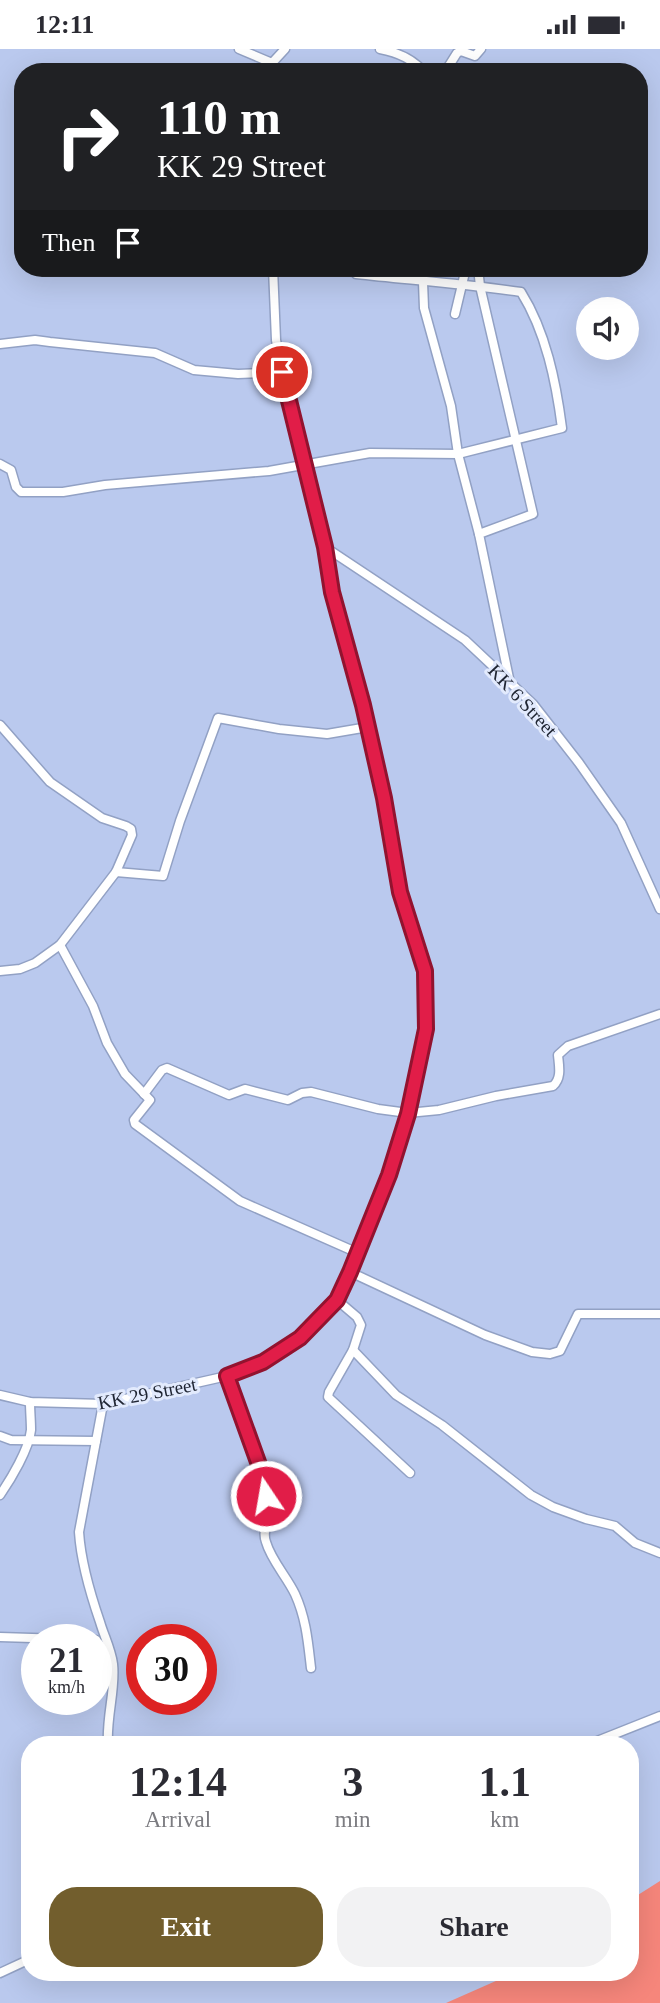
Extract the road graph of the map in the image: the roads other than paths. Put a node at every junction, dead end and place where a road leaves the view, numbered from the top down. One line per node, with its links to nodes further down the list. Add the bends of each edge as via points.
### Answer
1 (239, 49): 5 (street)
2 (285, 49): 6 (street)
3 (380, 49): 7 (street)
4 (481, 49): 8 (street, via 475,56 461,51)
5 (264, 63)
6 (274, 63)
7 (414, 63)
8 (451, 63)
9 (272, 277): 18 (street, KK 29 Street)
10 (381, 277): 13 (street)
11 (464, 277): 14 (street)
12 (479, 277): 15 (street)
13 (423, 282): 14 (street); 20 (street, via 424,308 451,406)
14 (462, 283): 15 (street); 16 (street)
15 (480, 286): 19 (street); 19 (street, via 521,292 533,312 556,385 562,428)
16 (455, 314)
17 (0, 344): 18 (street, via 35,340 138,350 194,370 249,375)
18 (282, 372): 22 (street, KK 29 Street)
19 (514, 442): 20 (street); 23 (street, via 533,515)
20 (458, 454): 22 (street, via 370,453); 23 (street)
21 (0, 464): 22 (street, via 11,470 16,487 25,492 63,492)
22 (305, 465): 24 (street, KK 29 Street)
23 (479, 534): 25 (street)
24 (325, 547): 25 (street, KK 6 Street, via 465,640); 27 (street, KK 29 Street, via 332,592)
25 (510, 683): 29 (street, KK 6 Street, via 533,704 621,823)
26 (0, 725): 28 (street, via 50,782 102,818 131,829)
27 (368, 727): 28 (street, via 327,734 218,718 163,876); 34 (street, KK 29 Street, via 400,892 425,971 426,1029)
28 (116, 872): 30 (street)
29 (660, 909)
30 (60, 945): 31 (street, via 35,963); 33 (street, via 107,1043 125,1074)
31 (0, 971)
32 (660, 1014): 34 (street, via 560,1051 558,1082 553,1086)
33 (144, 1094): 34 (street, via 167,1068 229,1095 245,1089 288,1100 312,1092); 35 (street, via 150,1100 134,1120 139,1129 240,1201)
34 (408, 1114): 35 (street, KK 29 Street)
35 (358, 1253): 36 (street, KK 29 Street)
36 (350, 1272): 37 (street, KK 29 Street); 38 (street, via 532,1352 560,1351 578,1314)
37 (337, 1300): 39 (street, via 361,1325); 40 (street, KK 29 Street, via 300,1338 263,1362)
38 (660, 1314)
39 (353, 1350): 47 (street, via 328,1397); 49 (street, via 396,1395 531,1495 575,1515 615,1526 635,1543)
40 (227, 1376): 43 (street, KK 29 Street); 54 (street, via 258,1462 269,1511 264,1538 305,1618)
41 (0, 1395): 42 (street, KK 29 Street)
42 (30, 1402): 43 (street, KK 29 Street); 45 (street)
43 (103, 1405): 46 (street)
44 (0, 1436): 45 (street)
45 (28, 1440): 46 (street); 48 (street)
46 (96, 1441): 50 (street, via 79,1532)
47 (410, 1473)
48 (0, 1495)
49 (660, 1553)
50 (96, 1624)
51 (0, 1637): 52 (street)
52 (21, 1638)
53 (112, 1662): 55 (street)
54 (311, 1668)
55 (112, 1693)
56 (108, 1715): 58 (street)
57 (660, 1716): 59 (street)
58 (108, 1736)
59 (610, 1736)
60 (21, 1963): 61 (street)
61 (0, 1973)

